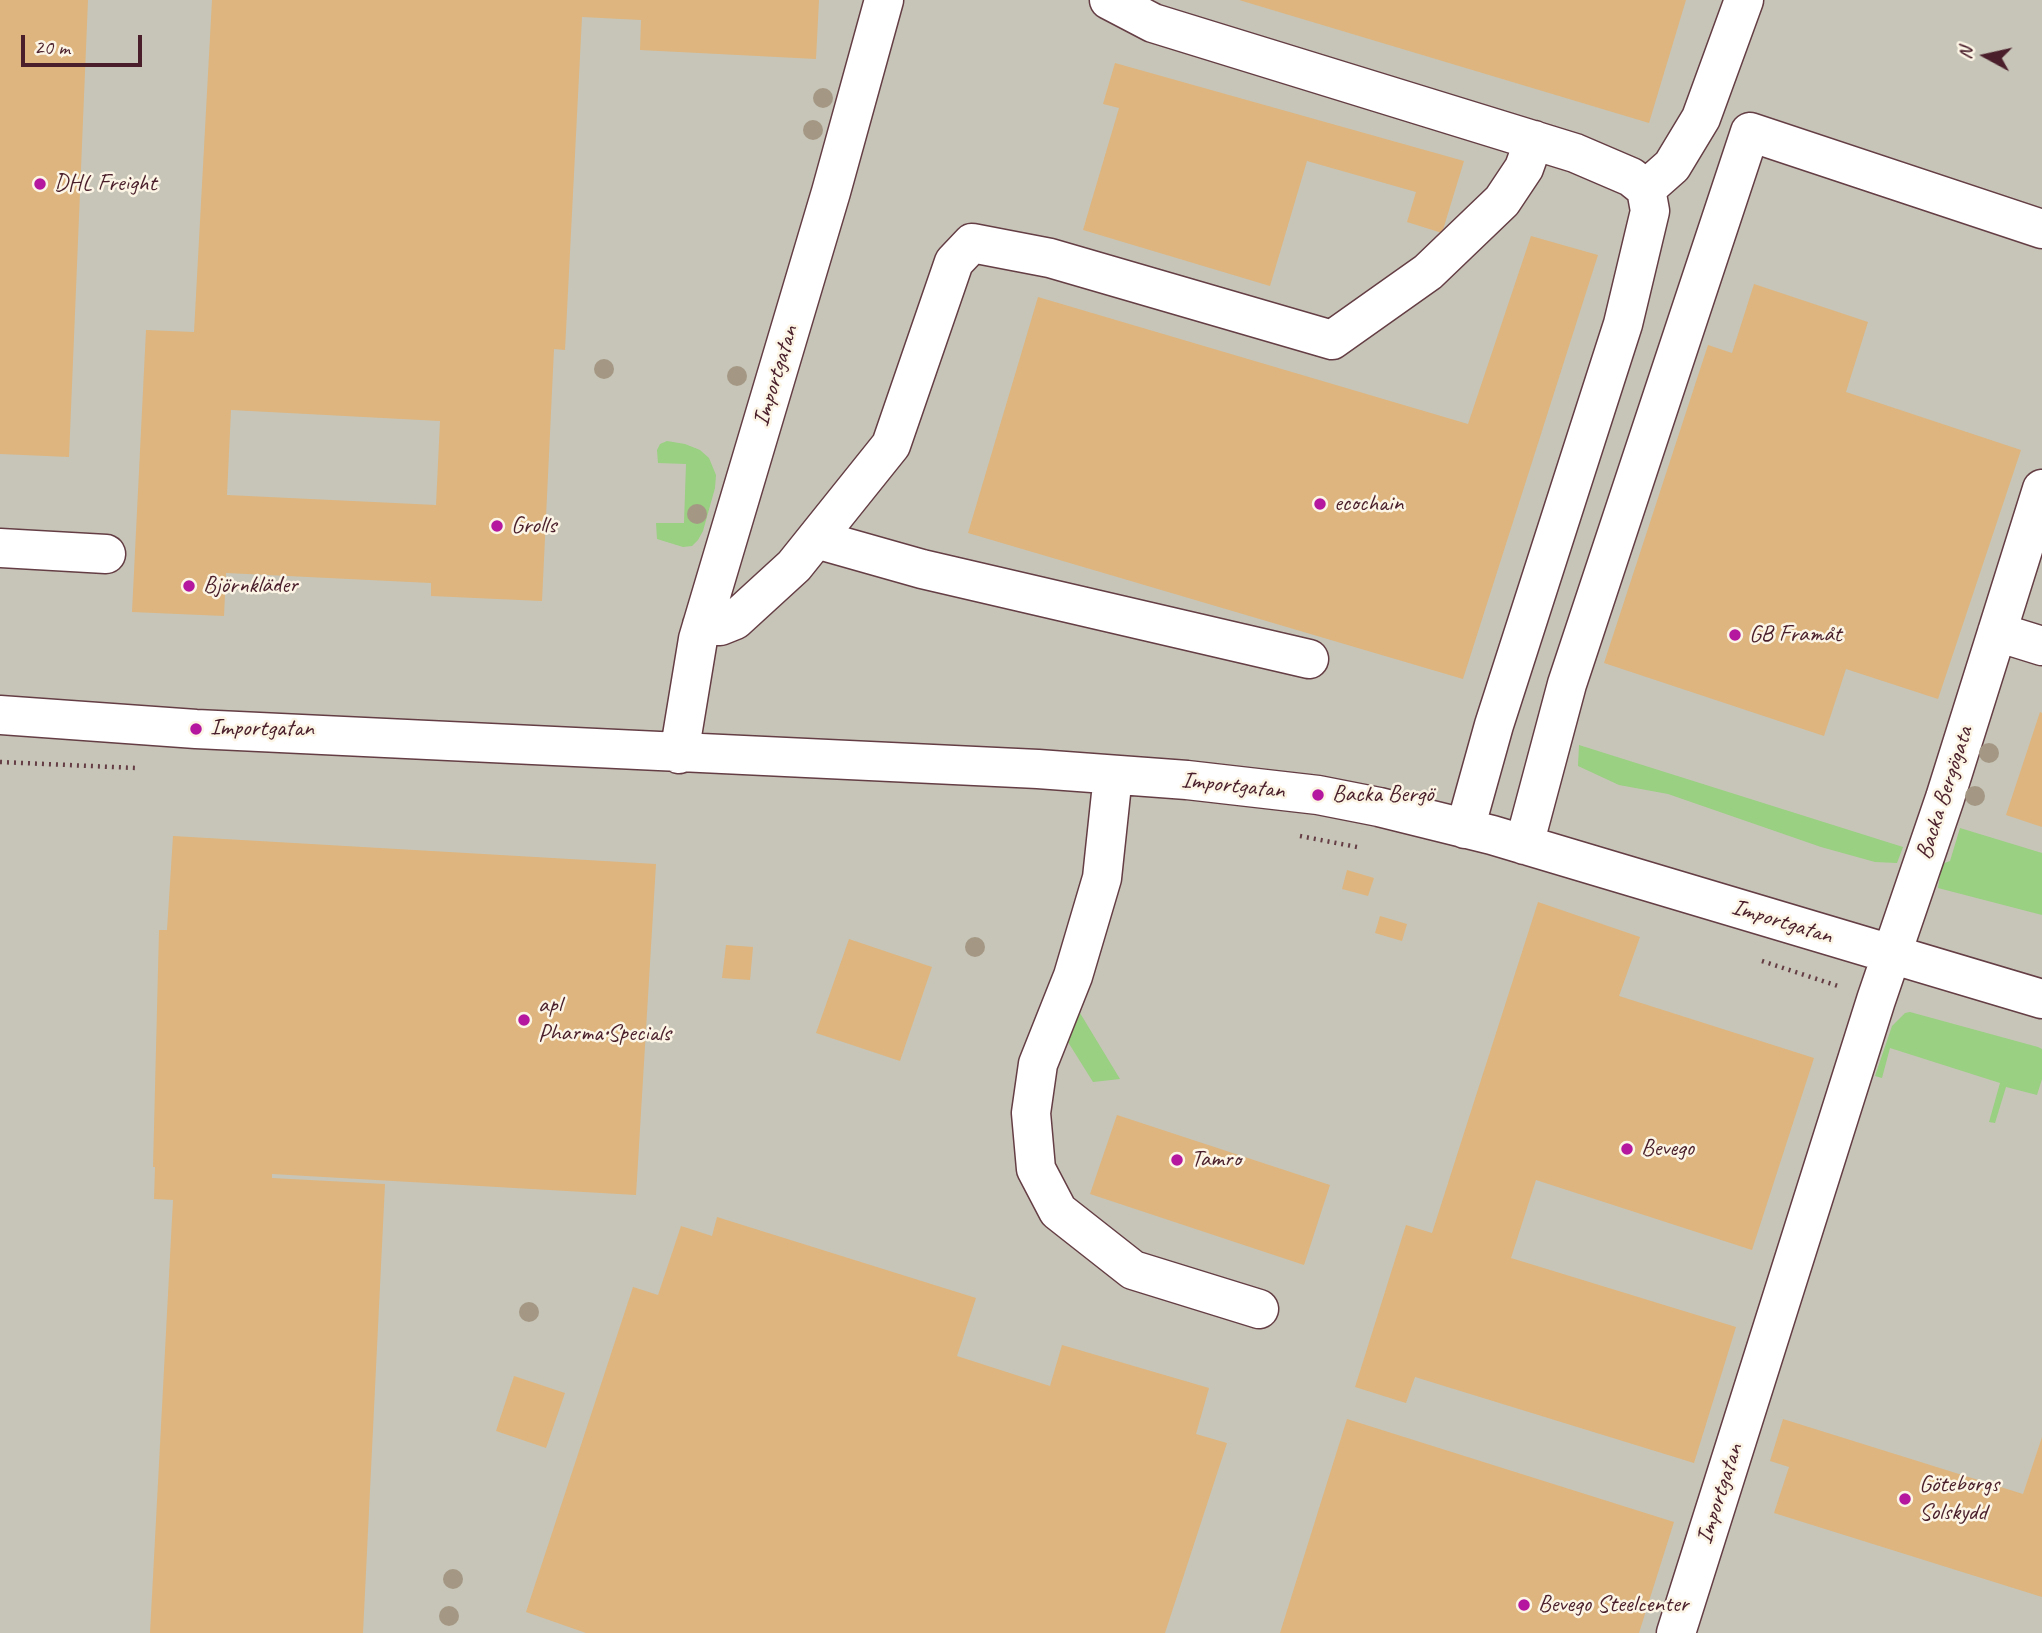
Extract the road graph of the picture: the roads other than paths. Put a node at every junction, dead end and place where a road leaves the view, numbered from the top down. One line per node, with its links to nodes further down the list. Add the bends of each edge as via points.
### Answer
1 (884, 0): 11 (street, Importgatan, via 828,205)
2 (1109, 0): 4 (street, via 1153,23)
3 (1744, 0): 5 (street, via 1701,118 1672,166)
4 (1534, 140): 5 (street, via 1631,177); 8 (street, via 1524,168 1502,201 1428,272 1332,340 1050,258 972,243 954,262 891,445)
5 (1646, 189): 18 (street, via 1650,211 1623,324)
6 (2042, 229): 19 (street, via 1750,132 1567,684)
7 (2042, 489): 12 (street, Backa Bergögata)
8 (816, 539): 11 (street, via 794,566 735,620 720,626); 14 (street, via 922,569)
9 (0, 548): 10 (street)
10 (106, 554)
11 (702, 625): 16 (street, Importgatan)
12 (1997, 632): 13 (street); 20 (street, Backa Bergögata)
13 (2042, 646)
14 (1309, 659)
15 (0, 715): 16 (street, Importgatan)
16 (679, 754): 17 (street, Importgatan)
17 (1113, 775): 18 (street, Importgatan, via 1318,795); 22 (street, via 1102,878 1073,976 1038,1064 1031,1113 1036,1169 1058,1211 1133,1270)
18 (1465, 829): 19 (street, Importgatan)
19 (1524, 845): 20 (street, Importgatan)
20 (1892, 955): 21 (street, Importgatan); 23 (street, Importgatan)
21 (2042, 999)
22 (1259, 1309)
23 (1676, 1633)

